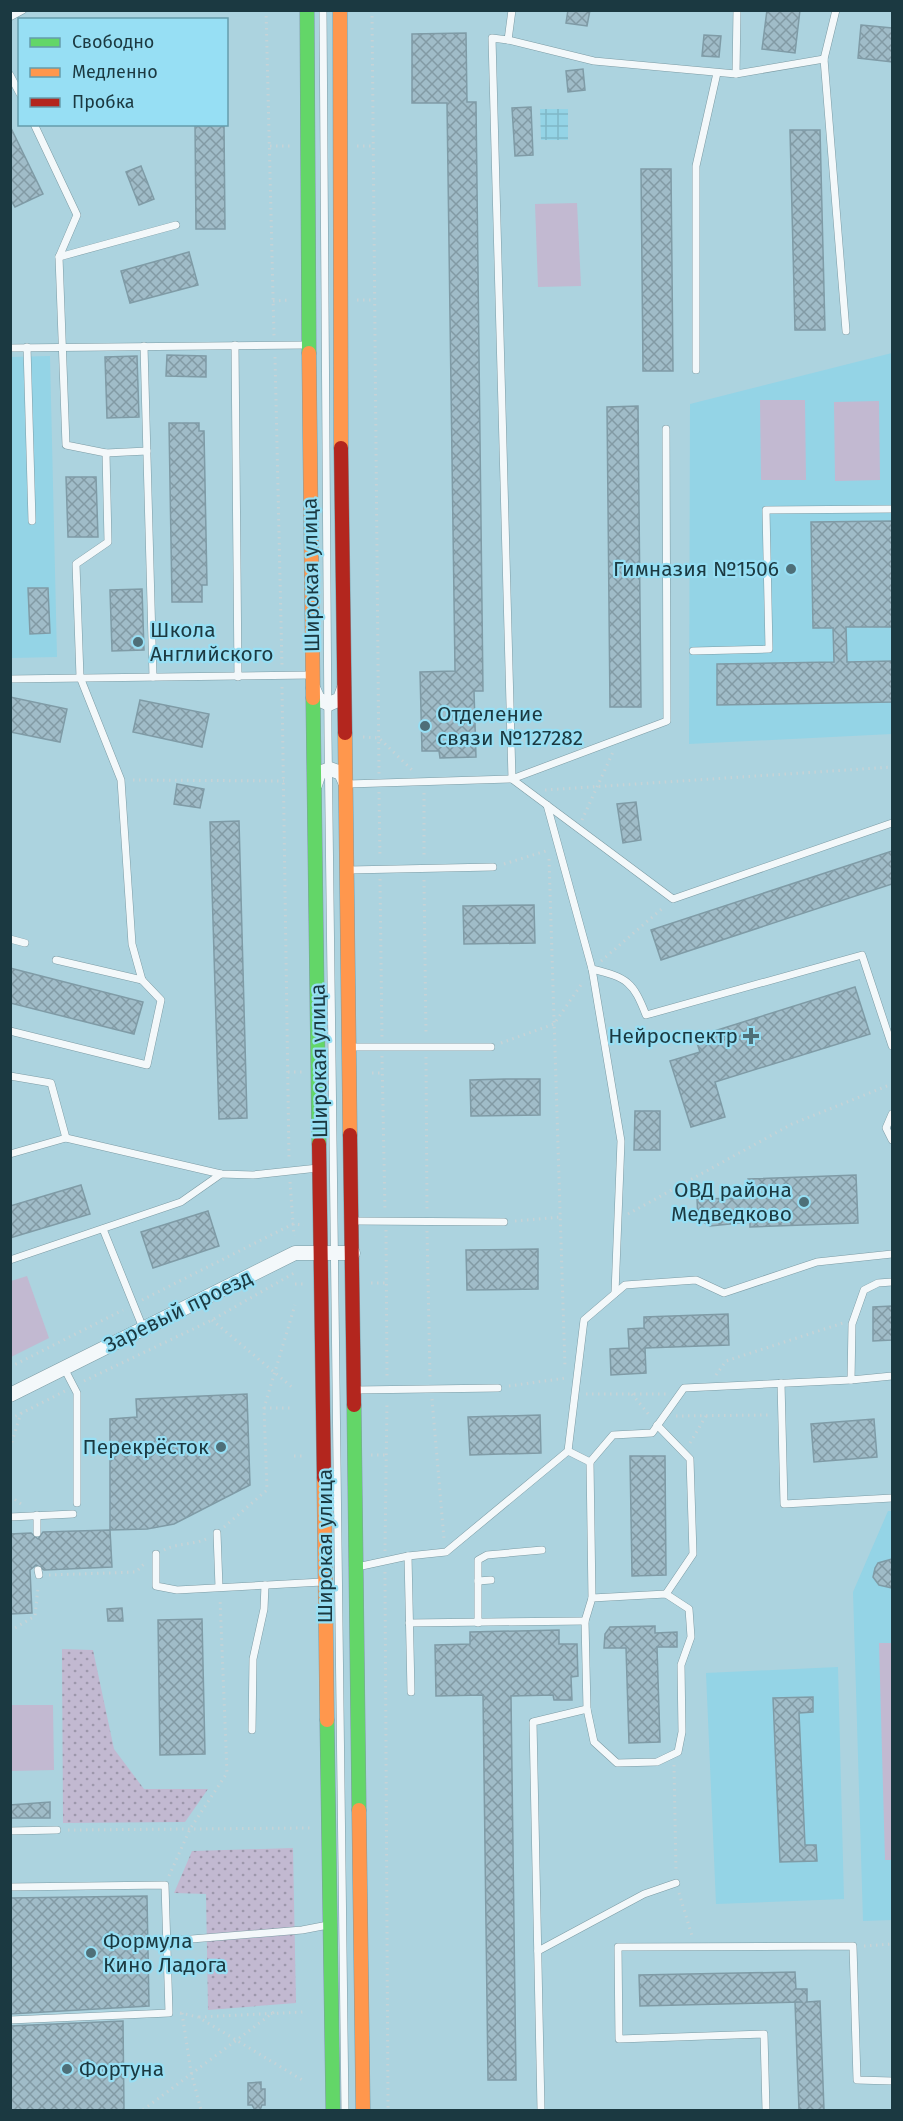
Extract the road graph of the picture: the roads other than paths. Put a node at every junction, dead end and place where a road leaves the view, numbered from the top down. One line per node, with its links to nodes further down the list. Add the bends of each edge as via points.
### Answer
1 (23, 10): 8 (lane)
2 (307, 10): 20 (main road, Широкая улица)
3 (323, 10): 38 (lane, Широкая улица)
4 (340, 10): 37 (main road, Широкая улица)
5 (512, 10): 9 (lane)
6 (737, 10): 12 (lane)
7 (836, 10): 10 (lane)
8 (10, 17)
9 (508, 40): 11 (lane, via 594,61); 40 (lane, via 492,38)
10 (824, 59): 12 (lane); 18 (lane)
11 (717, 73): 12 (lane); 25 (lane, via 696,166)
12 (736, 74)
13 (10, 75): 14 (lane)
14 (18, 90)
15 (35, 126): 17 (lane, via 77,215)
16 (176, 225): 17 (lane)
17 (59, 257): 23 (lane)
18 (846, 331)
19 (234, 345): 20 (lane); 21 (lane); 34 (lane)
20 (309, 345): 36 (main road, Широкая улица)
21 (144, 346): 23 (lane); 27 (lane)
22 (27, 347): 23 (lane); 24 (lane); 30 (lane)
23 (64, 347): 28 (lane, via 66,444)
24 (10, 348)
25 (696, 370)
26 (666, 429): 40 (lane, via 667,721)
27 (147, 452): 28 (lane); 33 (lane)
28 (105, 453): 32 (lane, via 108,542 76,564)
29 (892, 509): 31 (lane, via 766,510 769,649)
30 (32, 521)
31 (693, 651)
32 (80, 677): 33 (lane); 35 (lane); 51 (lane, via 121,780 132,944)
33 (153, 677): 34 (lane)
34 (238, 677): 36 (lane, via 282,675)
35 (10, 679)
36 (313, 682): 38 (street, via 318,699); 42 (main road, Широкая улица)
37 (345, 687): 38 (street, via 340,699); 41 (main road, Широкая улица)
38 (328, 703): 39 (lane, Широкая улица)
39 (329, 769): 41 (street, via 341,773); 42 (street, via 319,773); 66 (lane, Широкая улица)
40 (512, 778): 41 (lane); 43 (lane)
41 (346, 784): 46 (main road, Широкая улица)
42 (315, 785): 61 (main road, Широкая улица)
43 (547, 805): 44 (lane, via 673,899); 50 (lane)
44 (892, 823)
45 (493, 867): 46 (lane)
46 (347, 870): 54 (main road, Широкая улица)
47 (10, 939): 48 (lane)
48 (25, 943)
49 (56, 960): 51 (lane)
50 (592, 969): 53 (lane, via 613,974 635,989 646,1015 862,955); 71 (lane, via 621,1141)
51 (142, 980): 52 (lane, via 161,1000 147,1065)
52 (10, 1031)
53 (892, 1046)
54 (350, 1047): 55 (lane); 63 (main road, Широкая улица)
55 (491, 1047)
56 (10, 1076): 58 (lane, via 51,1083)
57 (892, 1114): 59 (lane, via 886,1128)
58 (66, 1138): 60 (lane); 62 (lane)
59 (892, 1140)
60 (10, 1154)
61 (321, 1168): 62 (lane); 66 (main road, Широкая улица)
62 (221, 1174): 65 (lane, via 181,1202)
63 (352, 1221): 64 (lane); 67 (main road, Широкая улица)
64 (504, 1222)
65 (103, 1229): 69 (lane); 72 (lane)
66 (329, 1253): 67 (street, Заревый проезд); 72 (street, Заревый проезд, via 295,1253); 95 (main road, Широкая улица); 109 (lane, Широкая улица)
67 (353, 1253): 78 (main road, Широкая улица)
68 (892, 1254): 71 (lane, via 817,1262 724,1293 696,1281 625,1285)
69 (10, 1260)
70 (892, 1282): 75 (lane, via 864,1290 854,1319)
71 (615, 1293): 81 (lane, via 584,1320)
72 (143, 1328): 73 (street, Заревый проезд)
73 (64, 1368): 79 (street, Заревый проезд); 84 (lane, via 77,1393)
74 (892, 1376): 75 (lane)
75 (851, 1380): 76 (lane)
76 (781, 1383): 80 (lane, via 684,1388); 83 (lane, via 784,1504)
77 (498, 1388): 78 (lane)
78 (354, 1390): 93 (main road, Широкая улица)
79 (10, 1395)
80 (657, 1425): 82 (lane, via 652,1432 613,1435); 99 (lane, via 690,1459 693,1554)
81 (568, 1451): 82 (lane); 92 (lane, via 446,1552)
82 (590, 1462): 100 (lane)
83 (892, 1498)
84 (77, 1503)
85 (73, 1514): 86 (lane)
86 (37, 1515): 87 (lane); 88 (lane)
87 (10, 1516)
88 (37, 1533)
89 (217, 1533): 98 (lane)
90 (542, 1550): 96 (lane, via 478,1560)
91 (156, 1554): 98 (lane, via 156,1586 177,1590)
92 (408, 1556): 93 (lane); 102 (lane)
93 (357, 1567): 110 (main road, Широкая улица)
94 (491, 1580): 96 (lane)
95 (325, 1581): 97 (lane); 111 (main road, Широкая улица)
96 (478, 1581): 103 (lane)
97 (265, 1585): 98 (lane); 106 (lane, via 253,1659)
98 (219, 1587)
99 (666, 1594): 100 (lane); 105 (lane, via 688,1609 691,1637 681,1665 682,1732 678,1752 657,1762 617,1763 594,1742)
100 (592, 1598): 101 (lane)
101 (585, 1621): 103 (lane); 105 (lane)
102 (409, 1623): 103 (lane); 104 (lane)
103 (478, 1623)
104 (411, 1692)
105 (587, 1709): 116 (lane, via 533,1722)
106 (252, 1730)
107 (57, 1830): 108 (lane)
108 (10, 1831)
109 (343, 1858): 110 (lane, via 355,1862); 111 (lane, via 333,1863); 120 (lane, Широкая улица)
110 (360, 1873): 121 (main road, Широкая улица)
111 (328, 1874): 114 (main road, Широкая улица)
112 (676, 1883): 116 (lane, via 644,1894)
113 (10, 1887): 115 (lane, via 165,1885)
114 (329, 1925): 115 (lane); 119 (main road, Широкая улица)
115 (167, 1941): 117 (lane, via 169,2013)
116 (538, 1951): 122 (lane)
117 (10, 2020)
118 (892, 2081): 123 (lane, via 857,2080 853,1946 618,1947 619,2039 764,2034)
119 (333, 2110)
120 (345, 2110)
121 (363, 2110)
122 (541, 2110)
123 (766, 2110)

